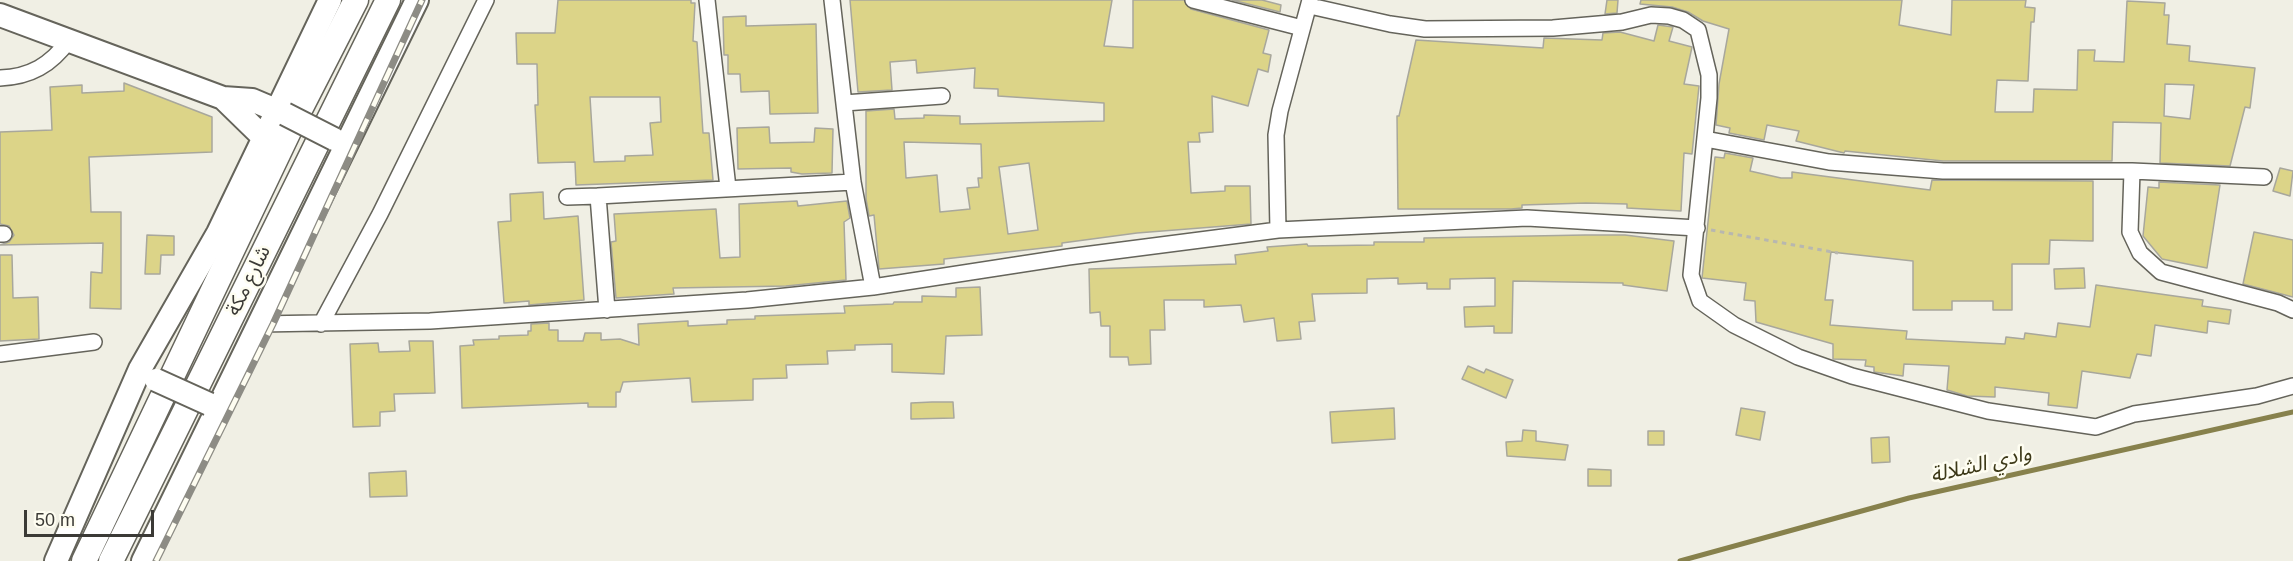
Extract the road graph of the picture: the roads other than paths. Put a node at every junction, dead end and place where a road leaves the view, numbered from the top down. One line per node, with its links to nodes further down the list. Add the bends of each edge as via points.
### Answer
1 (330, 0): 17 (street)
2 (356, 0): 40 (main road, شارع مكة, via 290,129)
3 (388, 0): 41 (main road, شارع مكة)
4 (417, 0): 20 (street)
5 (486, 0): 33 (street)
6 (707, 0): 24 (street)
7 (832, 0): 16 (street)
8 (1193, 0): 11 (street)
9 (1310, 3): 11 (street); 19 (street, via 1390,24 1425,28 1553,28 1623,22 1651,15 1683,20 1698,30 1709,75)
10 (0, 15): 12 (street)
11 (1302, 28): 28 (street, via 1276,135)
12 (69, 40): 13 (street, via 47,64 32,73); 15 (street)
13 (0, 78)
14 (942, 96): 16 (street)
15 (223, 98): 17 (street, via 252,100); 18 (street)
16 (844, 103): 23 (street)
17 (281, 111): 18 (street); 20 (street, bridge)
18 (263, 137): 36 (street)
19 (1705, 139): 21 (street, via 1828,162 1943,171); 27 (street)
20 (339, 142): 32 (street)
21 (2132, 171): 22 (street); 31 (street, via 2130,232 2140,253 2160,272)
22 (2264, 177)
23 (853, 182): 24 (street); 29 (street)
24 (728, 188): 25 (street)
25 (598, 196): 26 (street); 30 (street)
26 (567, 197)
27 (1697, 228): 28 (street, via 1527,218); 37 (street, via 1691,275 1700,301 1734,325 1852,376 1988,411 2096,427 2133,414 2257,396)
28 (1278, 230): 29 (street)
29 (873, 287): 30 (street)
30 (607, 310): 33 (street)
31 (2293, 310)
32 (260, 324): 33 (street); 38 (street)
33 (321, 324)
34 (94, 342): 35 (street)
35 (0, 354)
36 (148, 374): 38 (street, bridge); 39 (street)
37 (2293, 386)
38 (213, 407): 42 (street)
39 (56, 561)
40 (84, 561)
41 (111, 561)
42 (143, 561)

